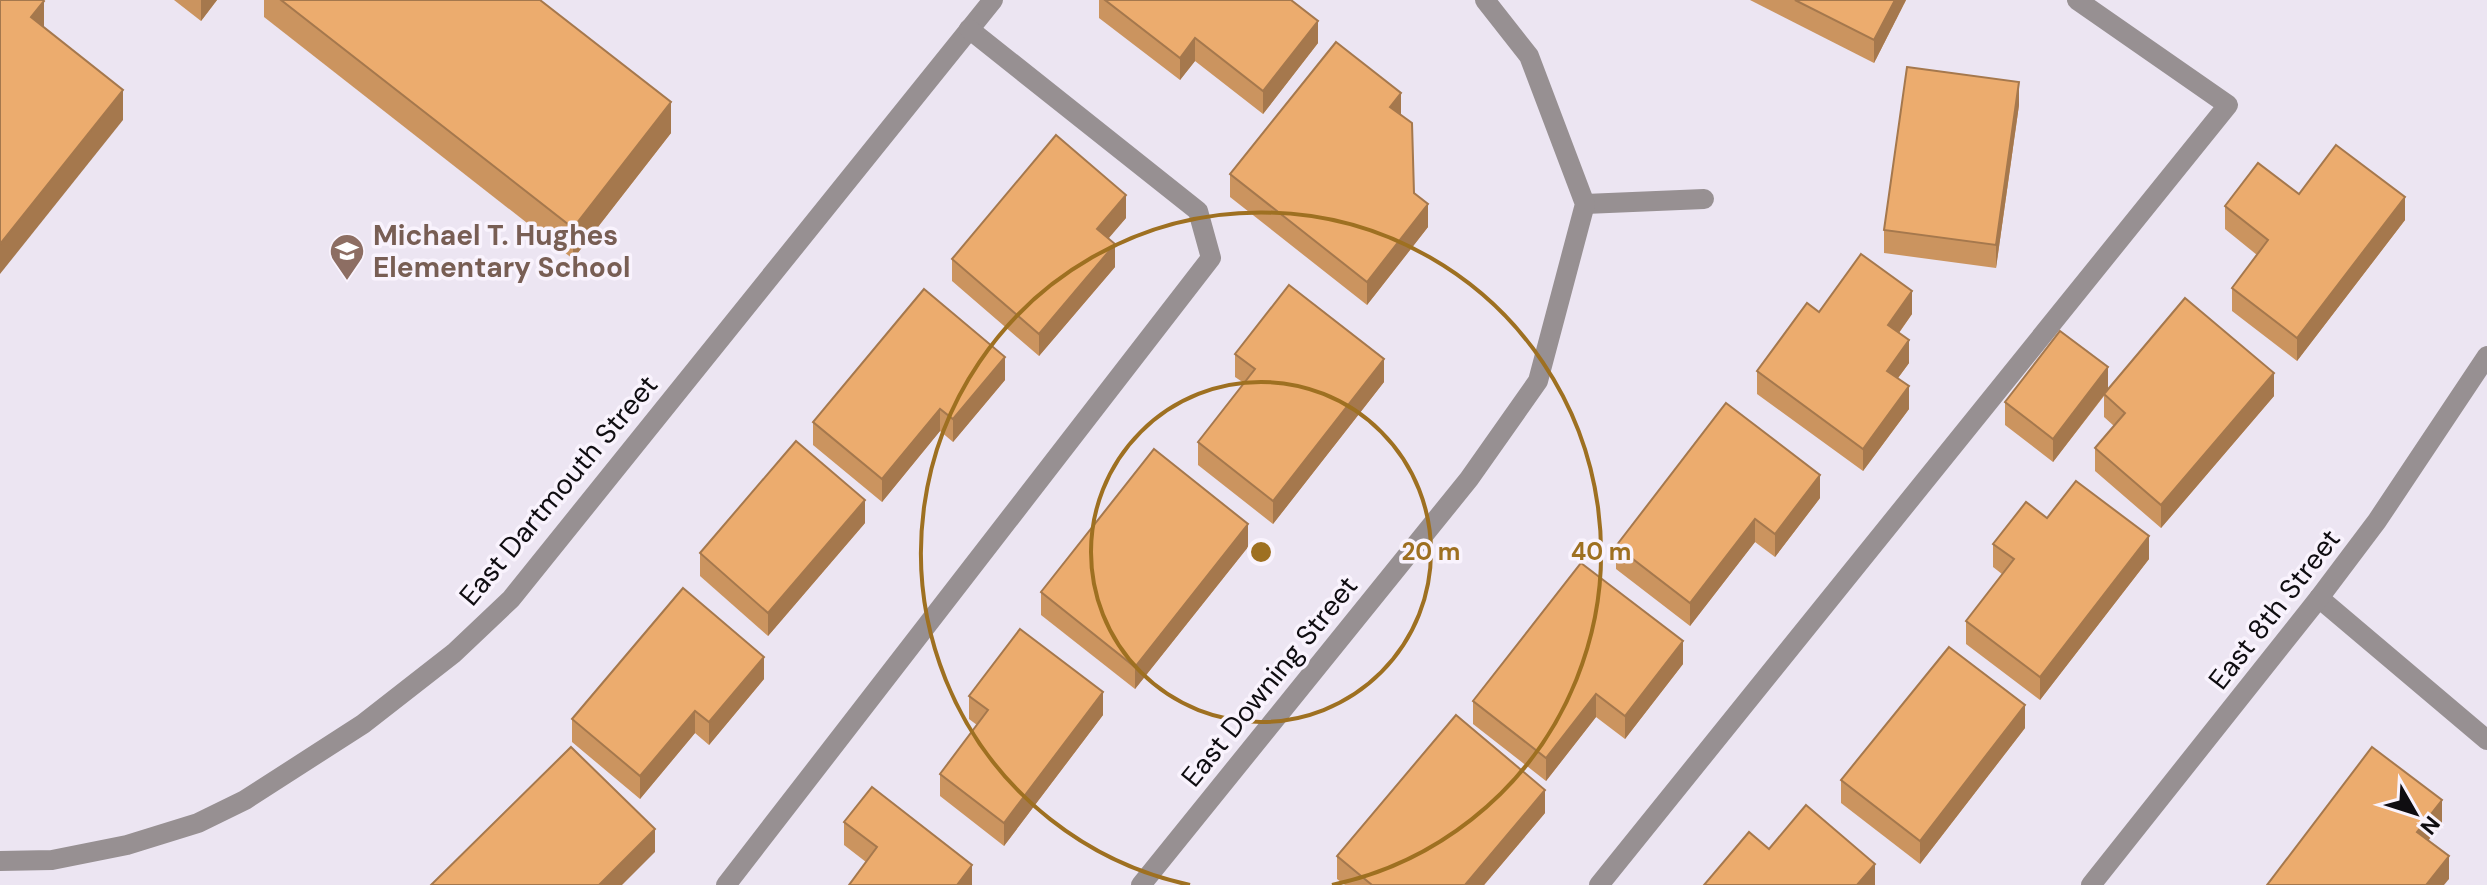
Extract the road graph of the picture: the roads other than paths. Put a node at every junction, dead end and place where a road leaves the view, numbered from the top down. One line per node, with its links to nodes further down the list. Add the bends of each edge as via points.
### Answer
1 (993, 0): 4 (street, East Dartmouth Street)
2 (1485, 0): 6 (street, via 1529,56)
3 (2077, 0): 13 (street, via 2228,105)
4 (969, 29): 10 (street, East Dartmouth Street, via 511,599 454,653 363,724 245,800 198,823 52,860); 11 (street, via 1198,211 1211,258)
5 (1704, 199): 6 (street)
6 (1585, 204): 12 (street, East Downing Street, via 1538,381 1469,479)
7 (2487, 356): 8 (street, East 8th Street)
8 (2319, 598): 9 (street); 14 (street, East 8th Street)
9 (2487, 740)
10 (0, 861)
11 (726, 885)
12 (1141, 885)
13 (1599, 885)
14 (2091, 885)

